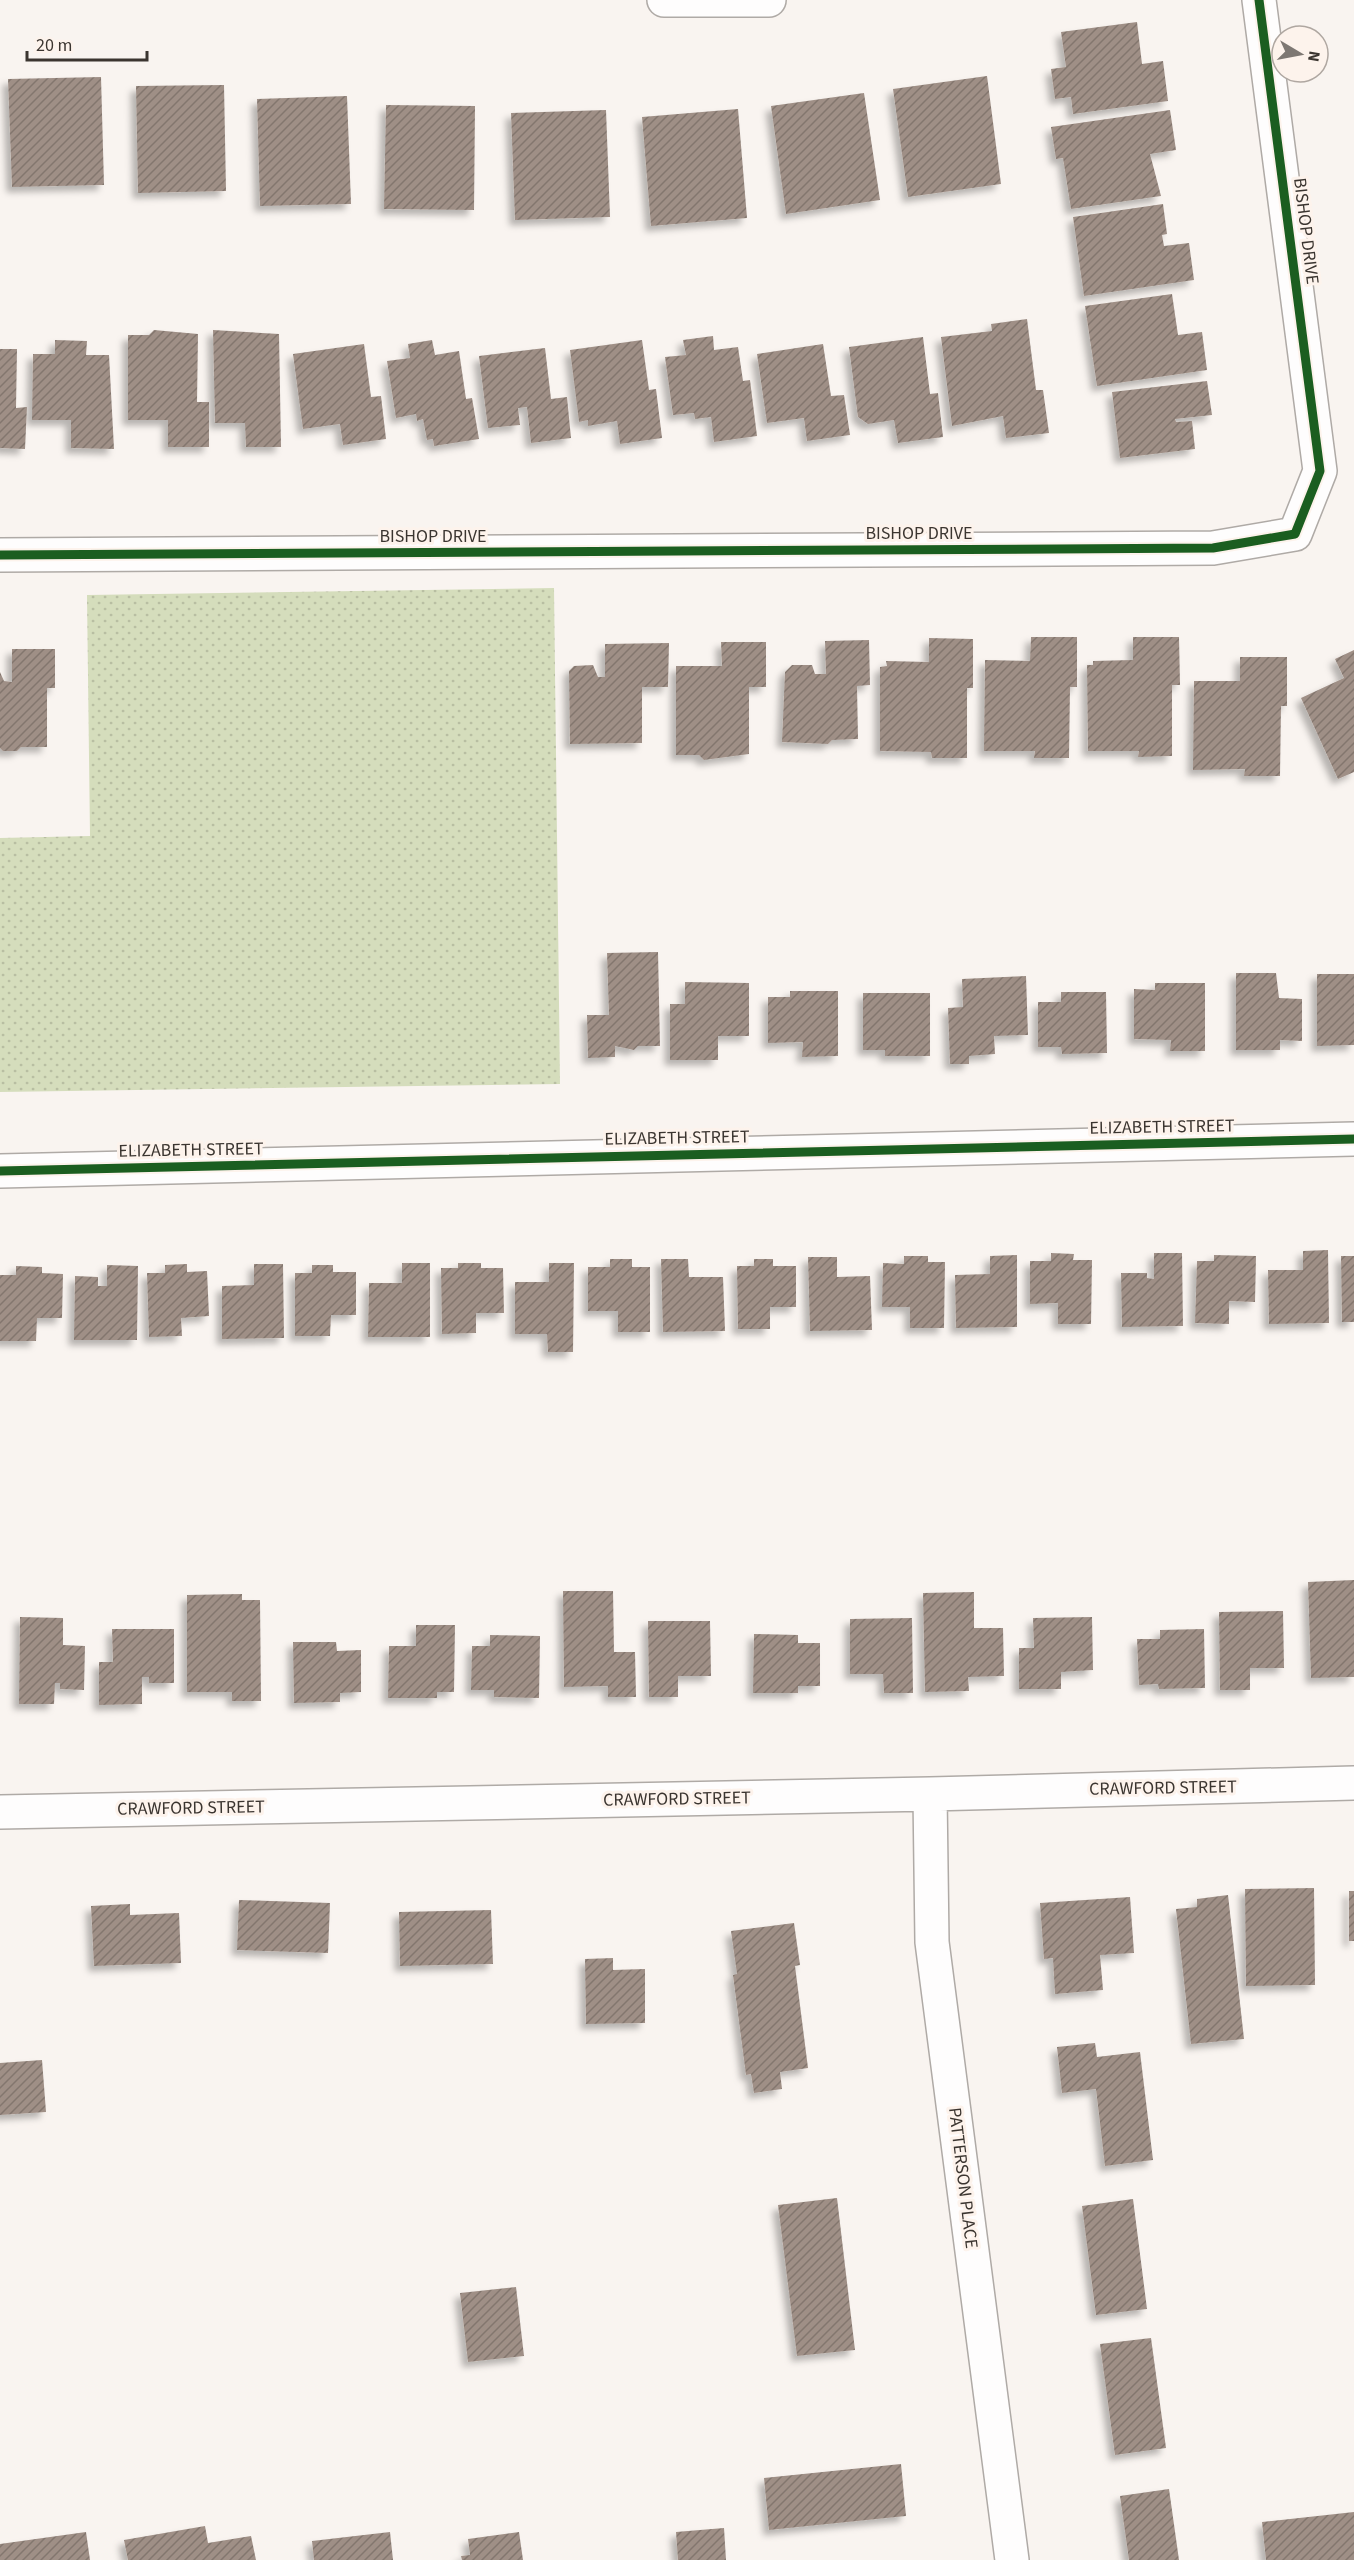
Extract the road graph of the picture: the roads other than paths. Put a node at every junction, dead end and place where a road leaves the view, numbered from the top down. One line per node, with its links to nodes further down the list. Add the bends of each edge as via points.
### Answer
1 (664, 0): 2 (street)
2 (769, 0)
3 (1259, 0): 4 (street, BISHOP DRIVE, via 1320,471 1295,534 1213,548)
4 (0, 555)
5 (1354, 1139): 6 (street, ELIZABETH STREET)
6 (0, 1171)
7 (1354, 1783): 8 (street, CRAWFORD STREET)
8 (930, 1794): 9 (street, CRAWFORD STREET); 10 (street, PATTERSON PLACE, via 932,1942)
9 (0, 1812)
10 (1012, 2560)

